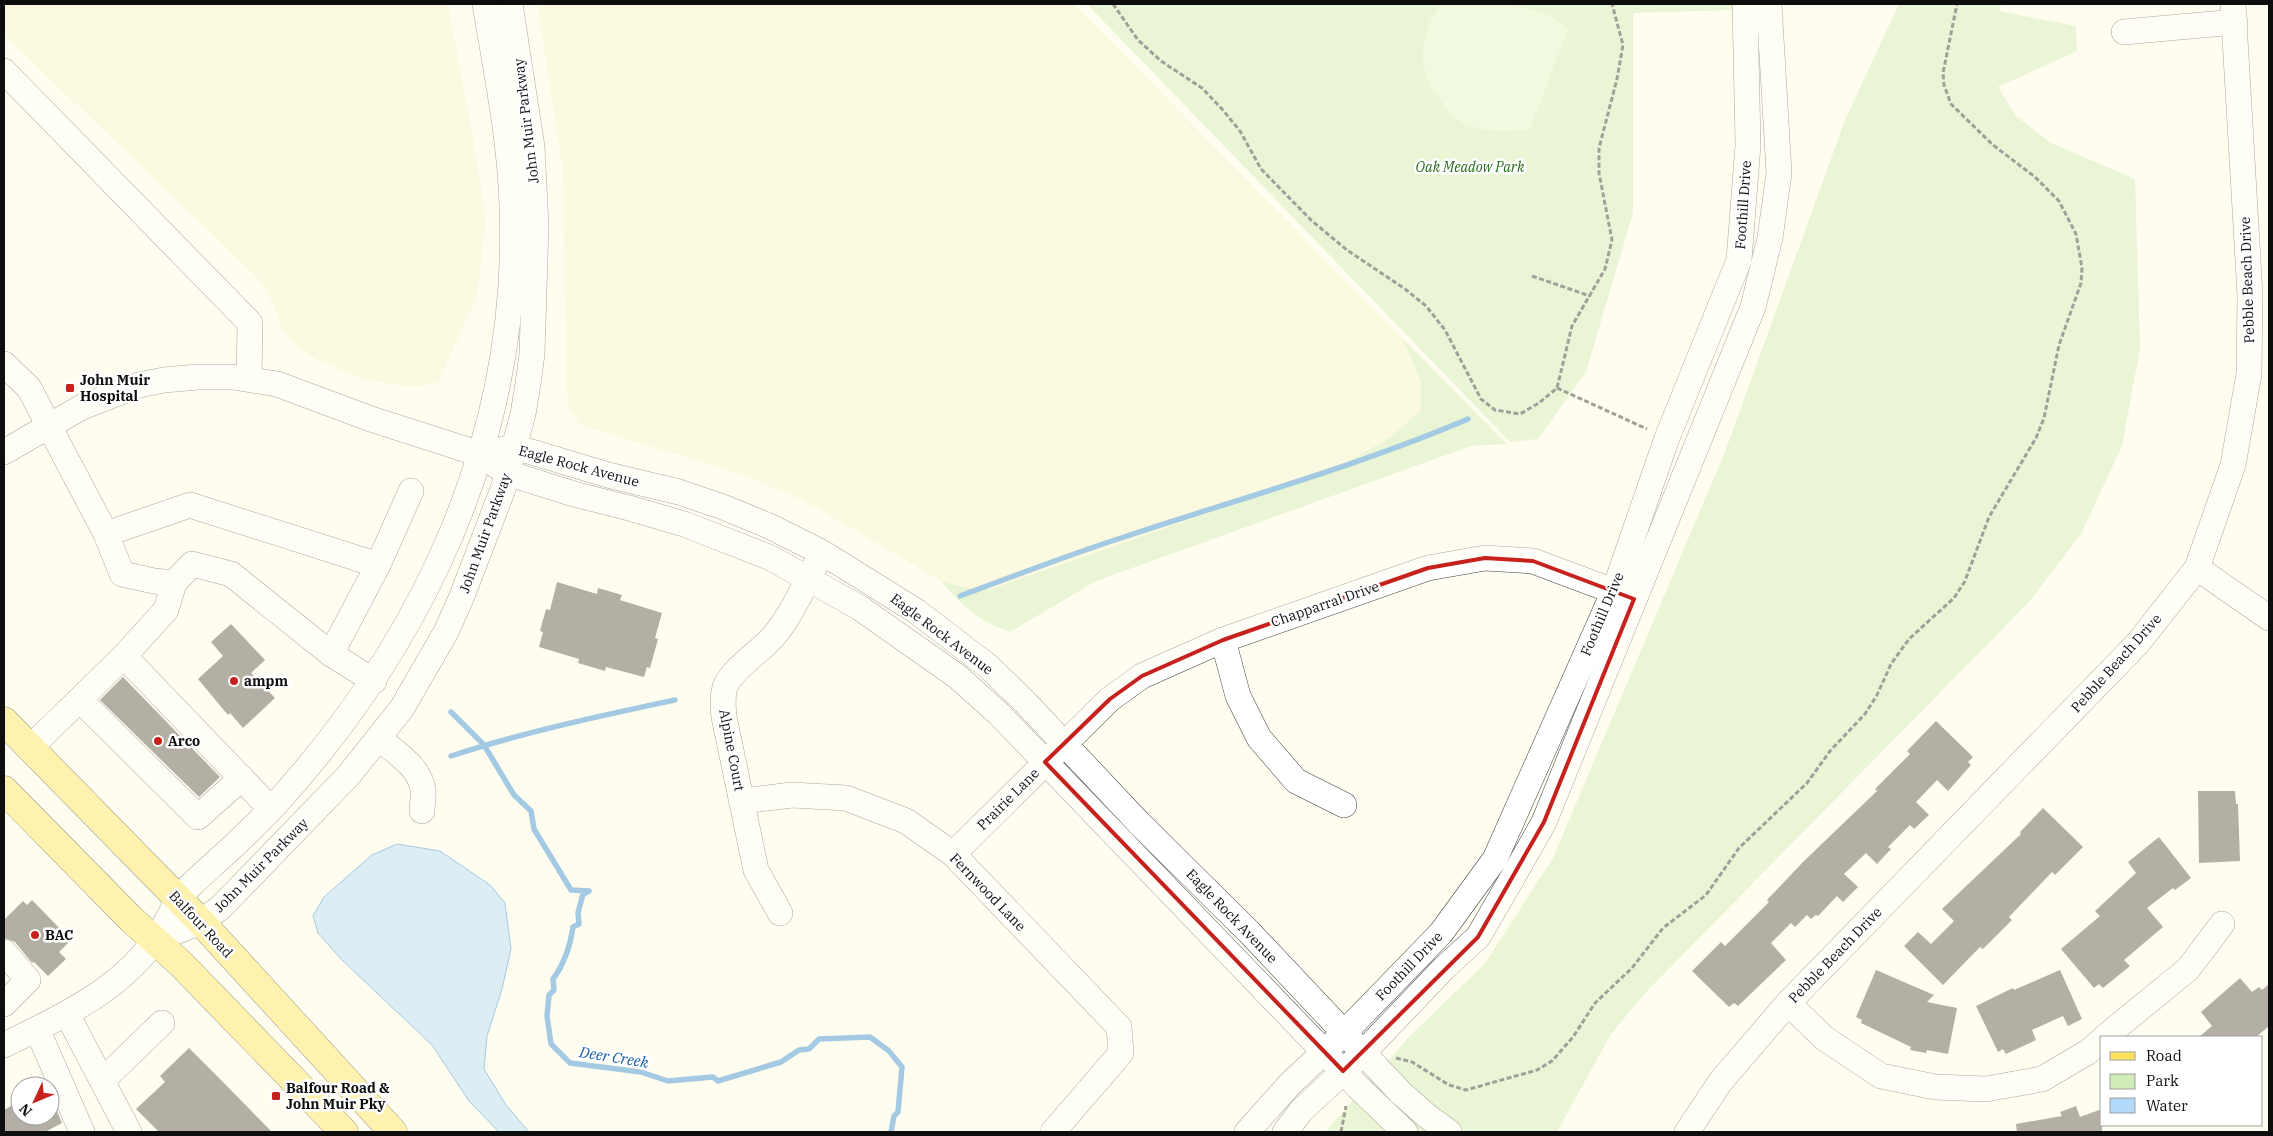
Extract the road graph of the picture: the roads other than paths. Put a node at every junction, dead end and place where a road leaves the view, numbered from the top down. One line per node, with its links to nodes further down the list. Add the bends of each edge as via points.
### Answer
1 (485, 4): 13 (street, John Muir Parkway, via 509,158 512,258 507,336)
2 (510, 4): 11 (street, John Muir Parkway, via 532,147 536,225 532,354)
3 (1745, 4): 22 (street, Foothill Drive, via 1748,146 1739,260 1668,438)
4 (1769, 4): 22 (street, Foothill Drive, via 1779,173 1770,238 1753,307)
5 (2234, 13): 6 (street); 19 (street, Pebble Beach Drive, via 2250,295 2249,374 2233,465)
6 (2124, 32)
7 (8, 83): 9 (street, via 250,323)
8 (4, 364): 10 (street, via 28,388)
9 (249, 379): 10 (street, Eagle Rock Avenue, via 198,377 139,385); 13 (street, Eagle Rock Avenue, via 298,390 371,419)
10 (49, 424): 12 (street, Eagle Rock Avenue); 16 (street)
11 (515, 447): 13 (street, Eagle Rock Avenue); 14 (street, John Muir Parkway); 17 (street, Eagle Rock Avenue, via 723,507)
12 (4, 452)
13 (480, 454): 14 (street, Eagle Rock Avenue); 27 (street, John Muir Parkway, via 440,560)
14 (507, 473): 20 (street, Eagle Rock Avenue, via 684,524 747,548); 30 (street, John Muir Parkway, via 474,569 446,632 402,708)
15 (411, 491): 18 (street)
16 (106, 534): 18 (street, via 190,505); 21 (street, via 122,574)
17 (822, 553): 20 (street, Alpine Court); 31 (street, Eagle Rock Avenue, via 916,611 957,641 988,666)
18 (378, 565): 25 (street)
19 (2198, 568): 23 (street); 47 (street, Pebble Beach Drive, via 2138,643)
20 (809, 578): 33 (street, Eagle Rock Avenue, via 860,608 958,677); 36 (street, Alpine Court, via 774,636 732,676 726,686 724,717)
21 (174, 583): 25 (street, via 192,564 231,574); 26 (street, via 166,610)
22 (1624, 595): 24 (street, Chapparral Drive, via 1533,561 1485,558 1428,568); 52 (street, Foothill Drive, via 1495,859 1441,933); 57 (street, Foothill Drive, via 1544,822 1478,937 1444,968)
23 (2269, 618)
24 (1222, 640): 31 (street, Chapparral Drive, via 1142,676 1110,699); 37 (street, via 1238,696 1260,738 1296,781)
25 (331, 654): 27 (street)
26 (124, 656): 28 (street); 34 (street)
27 (374, 681): 38 (street, John Muir Parkway, via 340,728)
28 (80, 700): 32 (street); 34 (street, via 198,817)
29 (4, 721): 32 (main road, Balfour Road)
30 (380, 738): 39 (street, via 417,775 423,790); 43 (street, John Muir Parkway, via 303,823 221,907)
31 (1064, 744): 33 (street, Prairie Lane); 52 (street, Eagle Rock Avenue)
32 (30, 748): 41 (main road, Balfour Road)
33 (1045, 762): 40 (street, Prairie Lane); 56 (street, Eagle Rock Avenue)
34 (242, 778): 38 (street)
35 (4, 790): 45 (main road)
36 (742, 801): 40 (street, Fernwood Lane, via 792,795 846,798 906,821); 42 (street, Alpine Court, via 756,870)
37 (1344, 806)
38 (271, 809): 41 (street, John Muir Parkway)
39 (422, 811)
40 (953, 854): 64 (street, Fernwood Lane, via 1119,1027 1121,1053)
41 (178, 898): 43 (main road, Balfour Road); 45 (street, John Muir Parkway)
42 (780, 912)
43 (201, 922): 45 (street, John Muir Parkway); 63 (main road, Balfour Road)
44 (2222, 924): 53 (street, via 2188,969)
45 (154, 940): 49 (street, John Muir Parkway, via 132,966 101,994); 62 (main road)
46 (4, 952): 48 (street, via 28,980)
47 (1788, 1003): 54 (street, via 1824,1038 1881,1076 1935,1087 1986,1089 2042,1078); 69 (street, Pebble Beach Drive, via 1721,1081)
48 (4, 1004)
49 (67, 1014): 51 (street, John Muir Parkway); 59 (street)
50 (162, 1023): 59 (street)
51 (37, 1029): 55 (street, John Muir Parkway); 60 (street)
52 (1344, 1033): 56 (street, Foothill Drive); 57 (street, Eagle Rock Avenue)
53 (2106, 1036)
54 (2100, 1042)
55 (4, 1045)
56 (1324, 1052): 58 (street, Eagle Rock Avenue); 65 (street, Foothill Drive)
57 (1370, 1060): 58 (street, Foothill Drive); 68 (street, Eagle Rock Avenue, via 1427,1116)
58 (1343, 1071): 66 (street, Foothill Drive, via 1300,1112); 67 (street, Eagle Rock Avenue)
59 (103, 1080): 61 (street)
60 (82, 1132)
61 (129, 1132)
62 (344, 1132)
63 (393, 1132)
64 (1053, 1132)
65 (1247, 1132)
66 (1285, 1132)
67 (1405, 1132)
68 (1450, 1132)
69 (1686, 1132)

